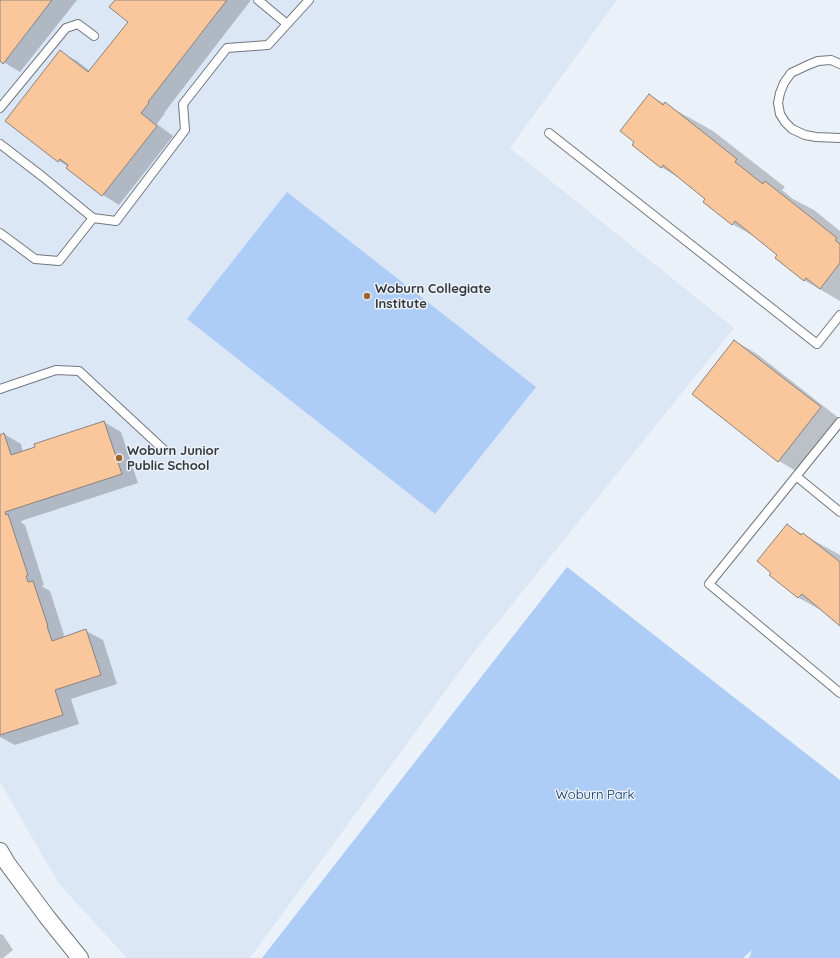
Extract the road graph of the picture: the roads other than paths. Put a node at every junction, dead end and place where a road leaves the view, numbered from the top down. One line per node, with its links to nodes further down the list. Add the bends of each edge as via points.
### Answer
1 (258, 0): 3 (lane)
2 (309, 0): 3 (lane)
3 (287, 24): 10 (lane, via 268,45 227,48 183,104 185,130 116,221)
4 (94, 36): 6 (lane, via 78,24 66,28)
5 (840, 64): 8 (lane, via 831,60 818,61 791,73 784,83 778,103 780,114 792,129 805,135)
6 (0, 108)
7 (549, 134): 12 (lane, via 817,344)
8 (840, 138)
9 (0, 144): 10 (lane)
10 (93, 218): 11 (lane, via 59,261 35,259)
11 (0, 233)
12 (840, 314)
13 (0, 389): 15 (lane, via 56,370 79,371)
14 (840, 422): 16 (lane)
15 (163, 449)
16 (796, 476): 17 (lane); 18 (lane, via 710,584)
17 (840, 512)
18 (840, 693)
19 (0, 851): 20 (street)
20 (80, 958)

